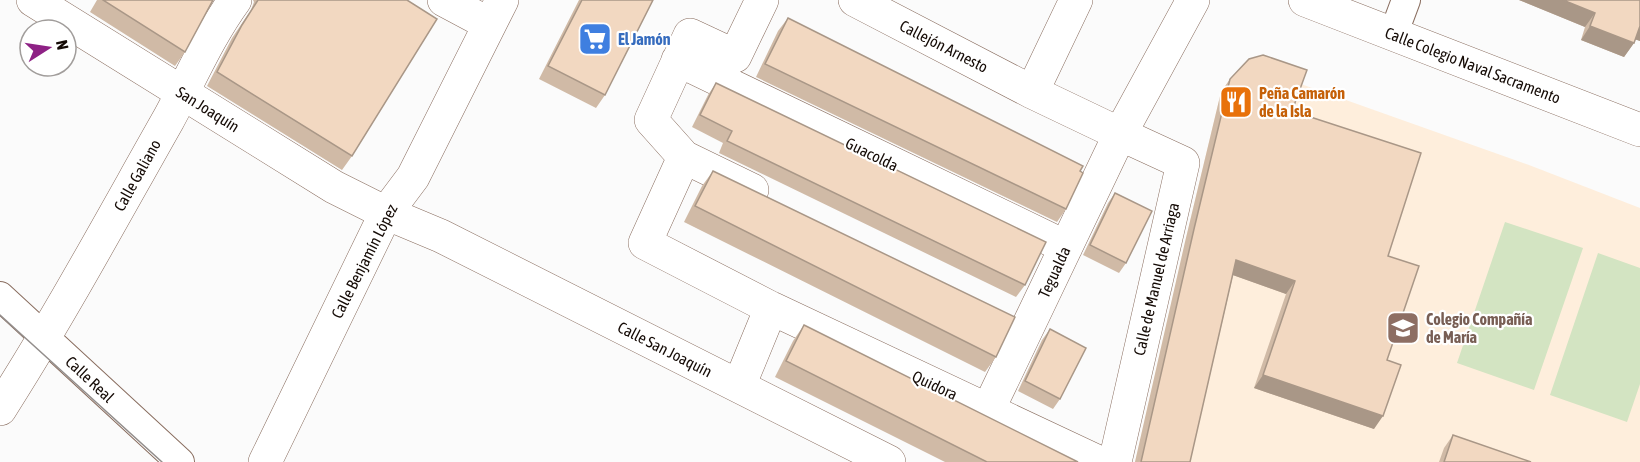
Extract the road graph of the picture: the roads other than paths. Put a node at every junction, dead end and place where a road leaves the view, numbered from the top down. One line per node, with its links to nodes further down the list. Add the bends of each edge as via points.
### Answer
1 (33, 0): 14 (street, San Joaquín)
2 (235, 0): 14 (street, Calle Galiano, via 219,22)
3 (444, 0): 10 (street)
4 (762, 0): 12 (street, via 735,56 690,35)
5 (855, 0): 13 (street, Callejón Arnesto)
6 (1076, 0): 13 (street)
7 (1194, 0): 16 (street, Tegualda)
8 (1305, 0): 11 (street, Calle Colegio Naval Sacramento)
9 (1406, 0): 11 (street)
10 (495, 12): 19 (street, Calle Benjamín López, via 413,177)
11 (1393, 34): 15 (street, Calle Colegio Naval Sacramento)
12 (678, 60): 17 (street, via 651,120); 21 (street, Guacolda)
13 (1032, 92): 16 (street, Callejón Arnesto)
14 (183, 93): 19 (street, San Joaquín, via 334,187); 24 (street, Calle Galiano)
15 (1640, 130)
16 (1120, 134): 21 (street, Tegualda); 32 (street, Calle de Manuel de Arriaga, via 1183,163)
17 (684, 157): 18 (street); 23 (street, Quidora, via 645,243)
18 (781, 204)
19 (386, 213): 20 (street, San Joaquín); 29 (street, Calle Benjamín López)
20 (441, 236): 25 (street, Calle San Joaquín)
21 (1066, 247): 27 (street, Tegualda, via 1018,319)
22 (0, 296): 24 (street, Calle Real)
23 (771, 308): 25 (street); 27 (street, Quidora)
24 (41, 344): 26 (street, Calle Galiano); 28 (street, Calle Real)
25 (739, 386): 30 (street, Calle San Joaquín)
26 (0, 409)
27 (988, 410): 31 (street, Quidora)
28 (180, 462)
29 (265, 462)
30 (889, 462)
31 (1098, 462)
32 (1115, 462)

